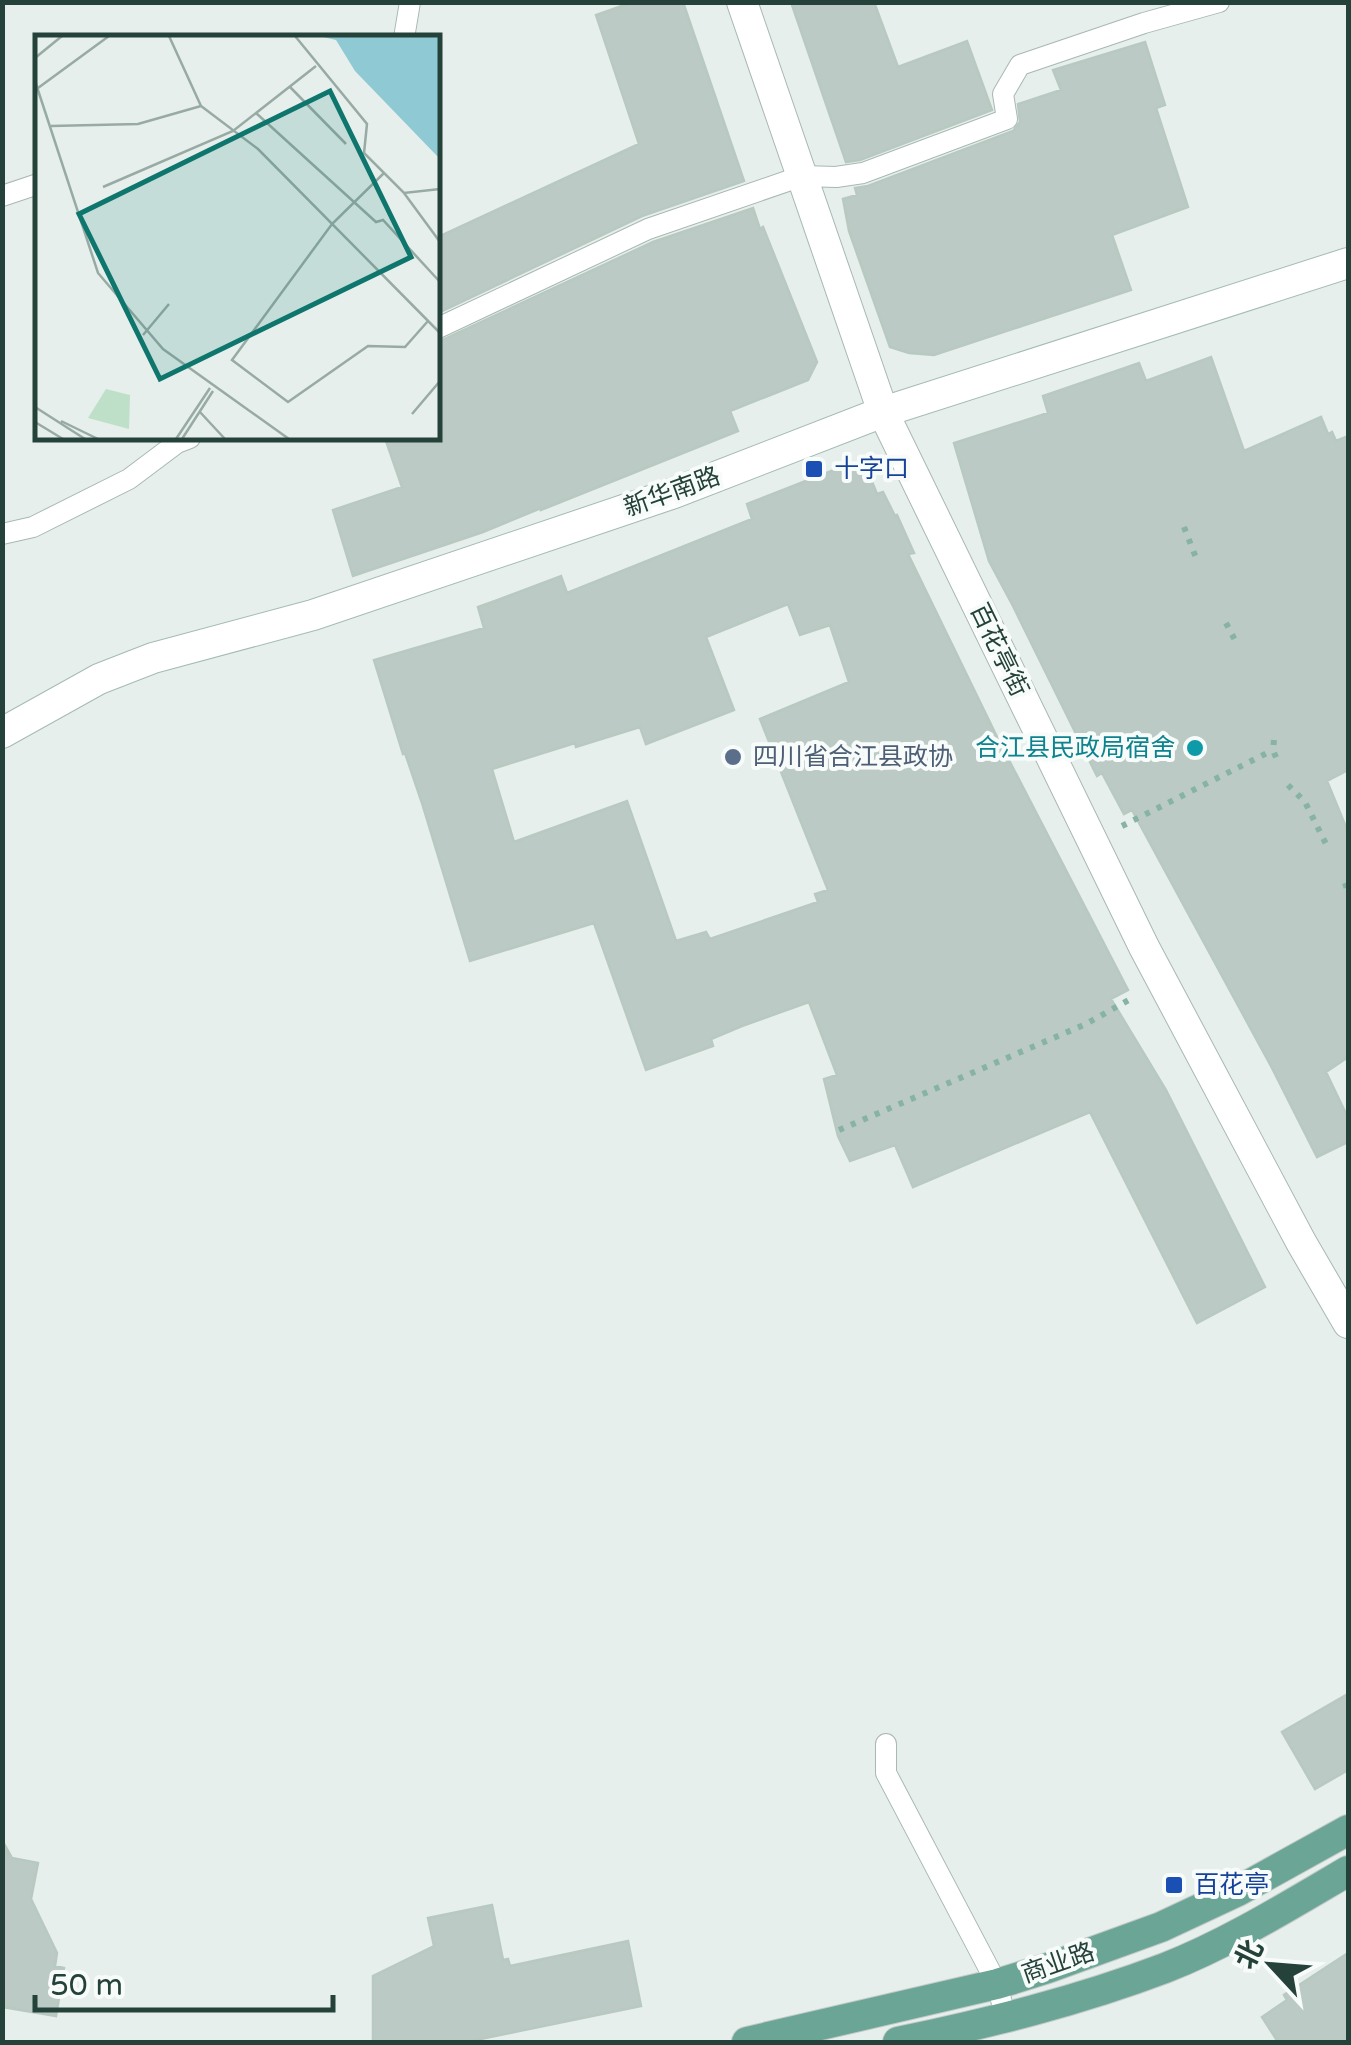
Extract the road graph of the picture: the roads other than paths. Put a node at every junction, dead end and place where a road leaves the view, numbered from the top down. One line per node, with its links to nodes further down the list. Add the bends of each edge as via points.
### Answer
1 (410, 2): 4 (lane)
2 (742, 2): 5 (street, 百花亭街)
3 (1218, 2): 5 (lane, via 1020,64 1003,94 1008,119 864,173)
4 (404, 35)
5 (802, 176): 9 (lane, via 648,228); 10 (street, 百花亭街)
6 (35, 185): 7 (lane)
7 (2, 196)
8 (1348, 263): 10 (street, 新华南路)
9 (440, 327)
10 (883, 412): 13 (street, 新华南路, via 542,539 313,615 152,658 99,678); 14 (street, 百花亭街, via 1170,998)
11 (185, 440): 12 (lane, via 129,479 34,526)
12 (2, 534)
13 (2, 732)
14 (1348, 1323)
15 (886, 1744): 19 (lane, via 886,1773)
16 (1348, 1830): 18 (main road, 商业路, via 1223,1898)
17 (1348, 1872): 20 (main road, 商业路, via 1167,1967)
18 (1088, 1954): 19 (main road, 商业路); 20 (main road)
19 (996, 1984): 21 (lane); 22 (main road, 商业路)
20 (1099, 1990): 21 (main road, 商业路)
21 (1006, 2019): 23 (main road, 商业路)
22 (747, 2042)
23 (898, 2042)

